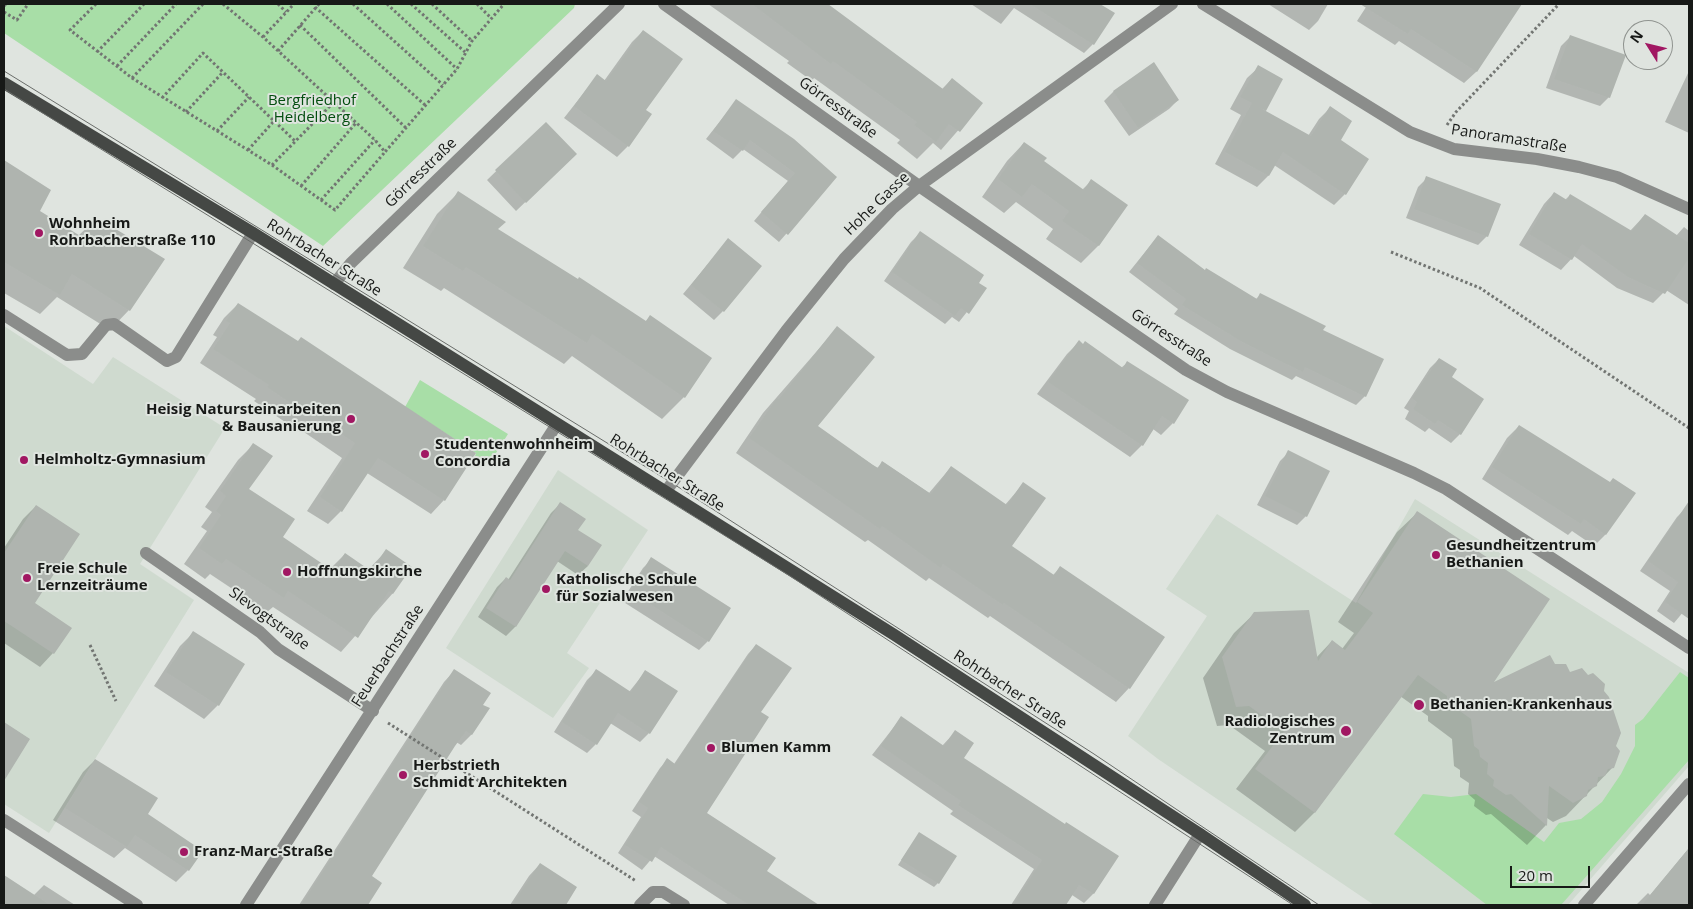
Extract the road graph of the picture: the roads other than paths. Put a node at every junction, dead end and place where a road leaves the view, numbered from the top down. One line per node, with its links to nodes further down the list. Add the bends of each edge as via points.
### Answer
1 (619, 4): 9 (street, Görresstraße, via 351,263)
2 (664, 4): 6 (street, Görresstraße)
3 (1172, 4): 6 (street, Hohe Gasse)
4 (1203, 4): 7 (street, Panoramastraße, via 1410,132 1475,152 1537,159 1617,177)
5 (4, 83): 8 (main road, Rohrbacher Straße)
6 (919, 186): 12 (street, Hohe Gasse, via 844,259); 14 (street, Görresstraße, via 1186,370 1227,392 1446,489)
7 (1689, 209)
8 (253, 233): 9 (main road, Rohrbacher Straße); 10 (street, via 176,357 168,360 114,324 106,325 82,354 67,354)
9 (334, 284): 11 (main road, Rohrbacher Straße)
10 (4, 315)
11 (557, 424): 12 (main road, Rohrbacher Straße); 15 (street, Feuerbachstraße)
12 (666, 492): 18 (main road, Rohrbacher Straße, via 893,634)
13 (146, 553): 15 (street, Slevogtstraße, via 260,632 278,649)
14 (1689, 648)
15 (372, 711): 20 (street, Feuerbachstraße)
16 (1689, 784): 25 (street)
17 (4, 820): 19 (street)
18 (1200, 834): 23 (street); 24 (main road, Rohrbacher Straße)
19 (137, 905)
20 (246, 905)
21 (640, 905): 22 (street, via 653,892 663,892)
22 (684, 905)
23 (1156, 905)
24 (1305, 905)
25 (1584, 905)

